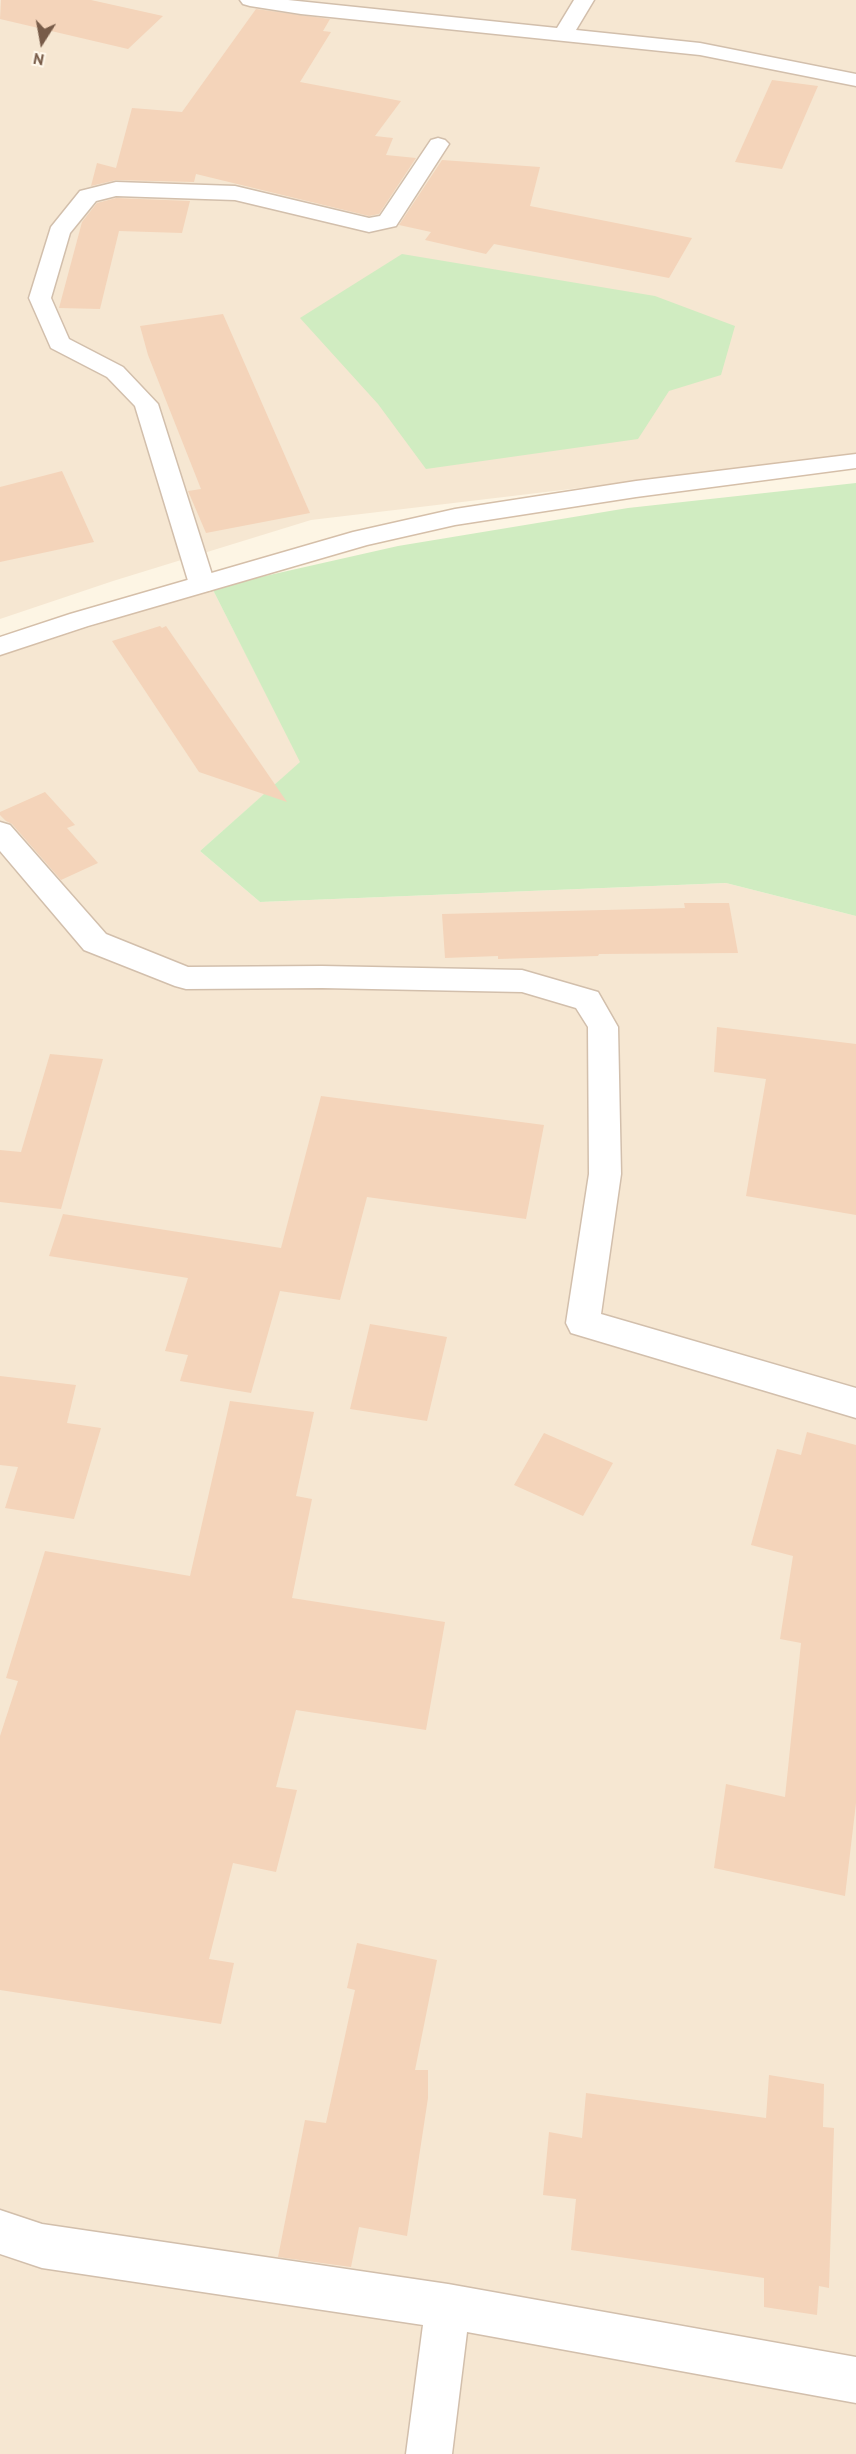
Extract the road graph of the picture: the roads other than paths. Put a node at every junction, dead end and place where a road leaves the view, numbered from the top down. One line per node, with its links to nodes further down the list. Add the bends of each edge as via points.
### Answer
1 (250, 0): 3 (street)
2 (584, 0): 3 (street)
3 (563, 36): 4 (street, via 700,50)
4 (856, 80)
5 (438, 144): 7 (street, via 388,221 369,225 235,193 116,189 88,196 59,232 40,297 59,343 115,372 146,404)
6 (856, 461): 7 (street, via 455,517 362,538)
7 (202, 584): 8 (street)
8 (0, 646)
9 (0, 832): 10 (street, via 95,942 186,978 522,981 587,1000 603,1027 605,1174 583,1323)
10 (856, 1403)
11 (0, 2232): 12 (street, via 42,2246)
12 (448, 2306): 13 (street); 14 (street)
13 (856, 2380)
14 (429, 2454)

